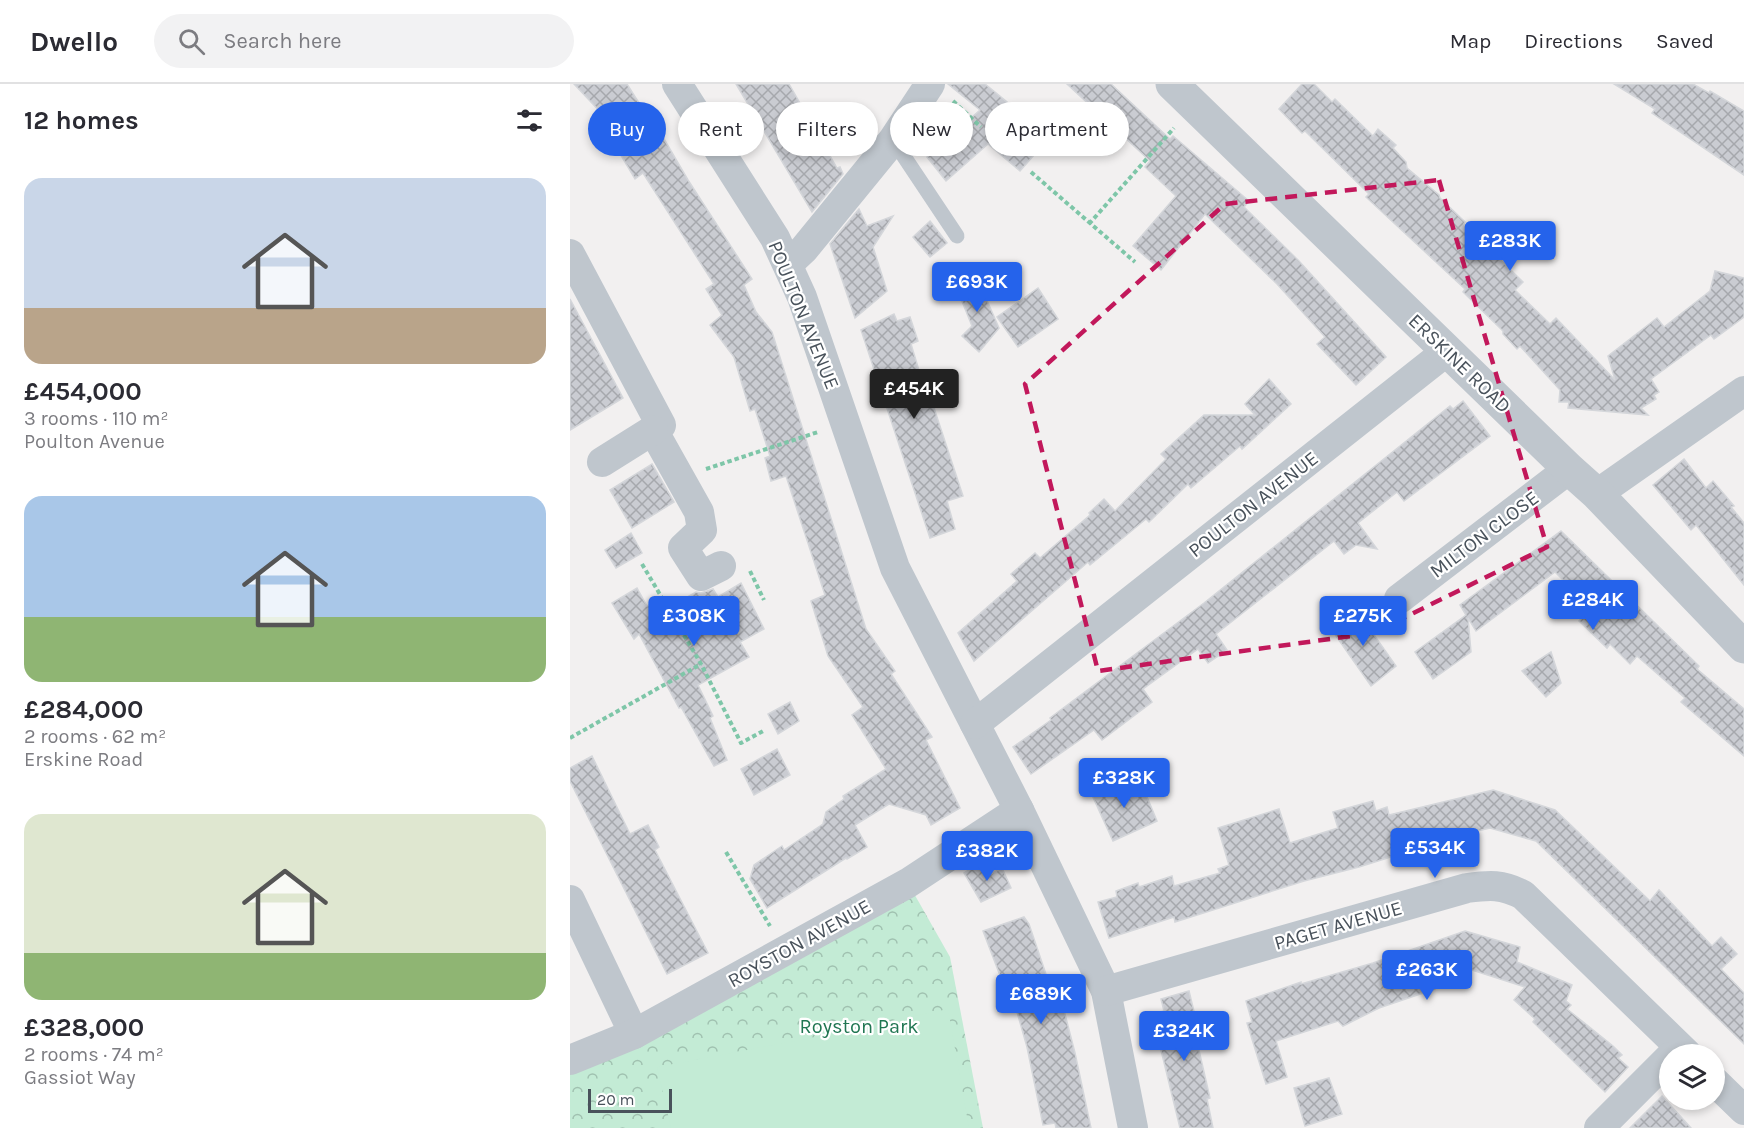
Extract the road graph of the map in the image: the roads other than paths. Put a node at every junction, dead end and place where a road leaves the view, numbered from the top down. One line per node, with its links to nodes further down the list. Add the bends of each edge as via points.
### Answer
1 (677, 84): 9 (street, POULTON AVENUE)
2 (940, 91): 4 (street)
3 (1183, 95): 10 (street, ERSKINE ROAD)
4 (930, 102)
5 (890, 145): 9 (street)
6 (904, 156): 7 (lane)
7 (957, 236)
8 (570, 254): 12 (street, via 661,425)
9 (788, 264): 19 (street, POULTON AVENUE, via 895,568)
10 (1447, 351): 14 (street, ERSKINE ROAD); 19 (street, POULTON AVENUE)
11 (1744, 391): 15 (street)
12 (653, 430): 13 (street); 16 (street, via 699,512 702,530 683,548 701,576)
13 (602, 462)
14 (1569, 470): 15 (street, ERSKINE ROAD); 17 (street, MILTON CLOSE)
15 (1597, 494): 18 (street, ERSKINE ROAD)
16 (721, 566)
17 (1399, 599)
18 (1744, 647)
19 (975, 724): 20 (street, POULTON AVENUE)
20 (1019, 810): 22 (street, POULTON AVENUE); 23 (street, ROYSTON AVENUE, via 908,883)
21 (570, 900): 23 (street)
22 (1106, 991): 24 (street, PAGET AVENUE, via 1467,888 1491,885 1523,895); 29 (street, POULTON AVENUE)
23 (634, 1034): 25 (street, ROYSTON AVENUE)
24 (1668, 1044)
25 (570, 1060)
26 (1659, 1070): 30 (street)
27 (1725, 1092): 28 (street)
28 (1744, 1110)
29 (1133, 1128)
30 (1599, 1128)

